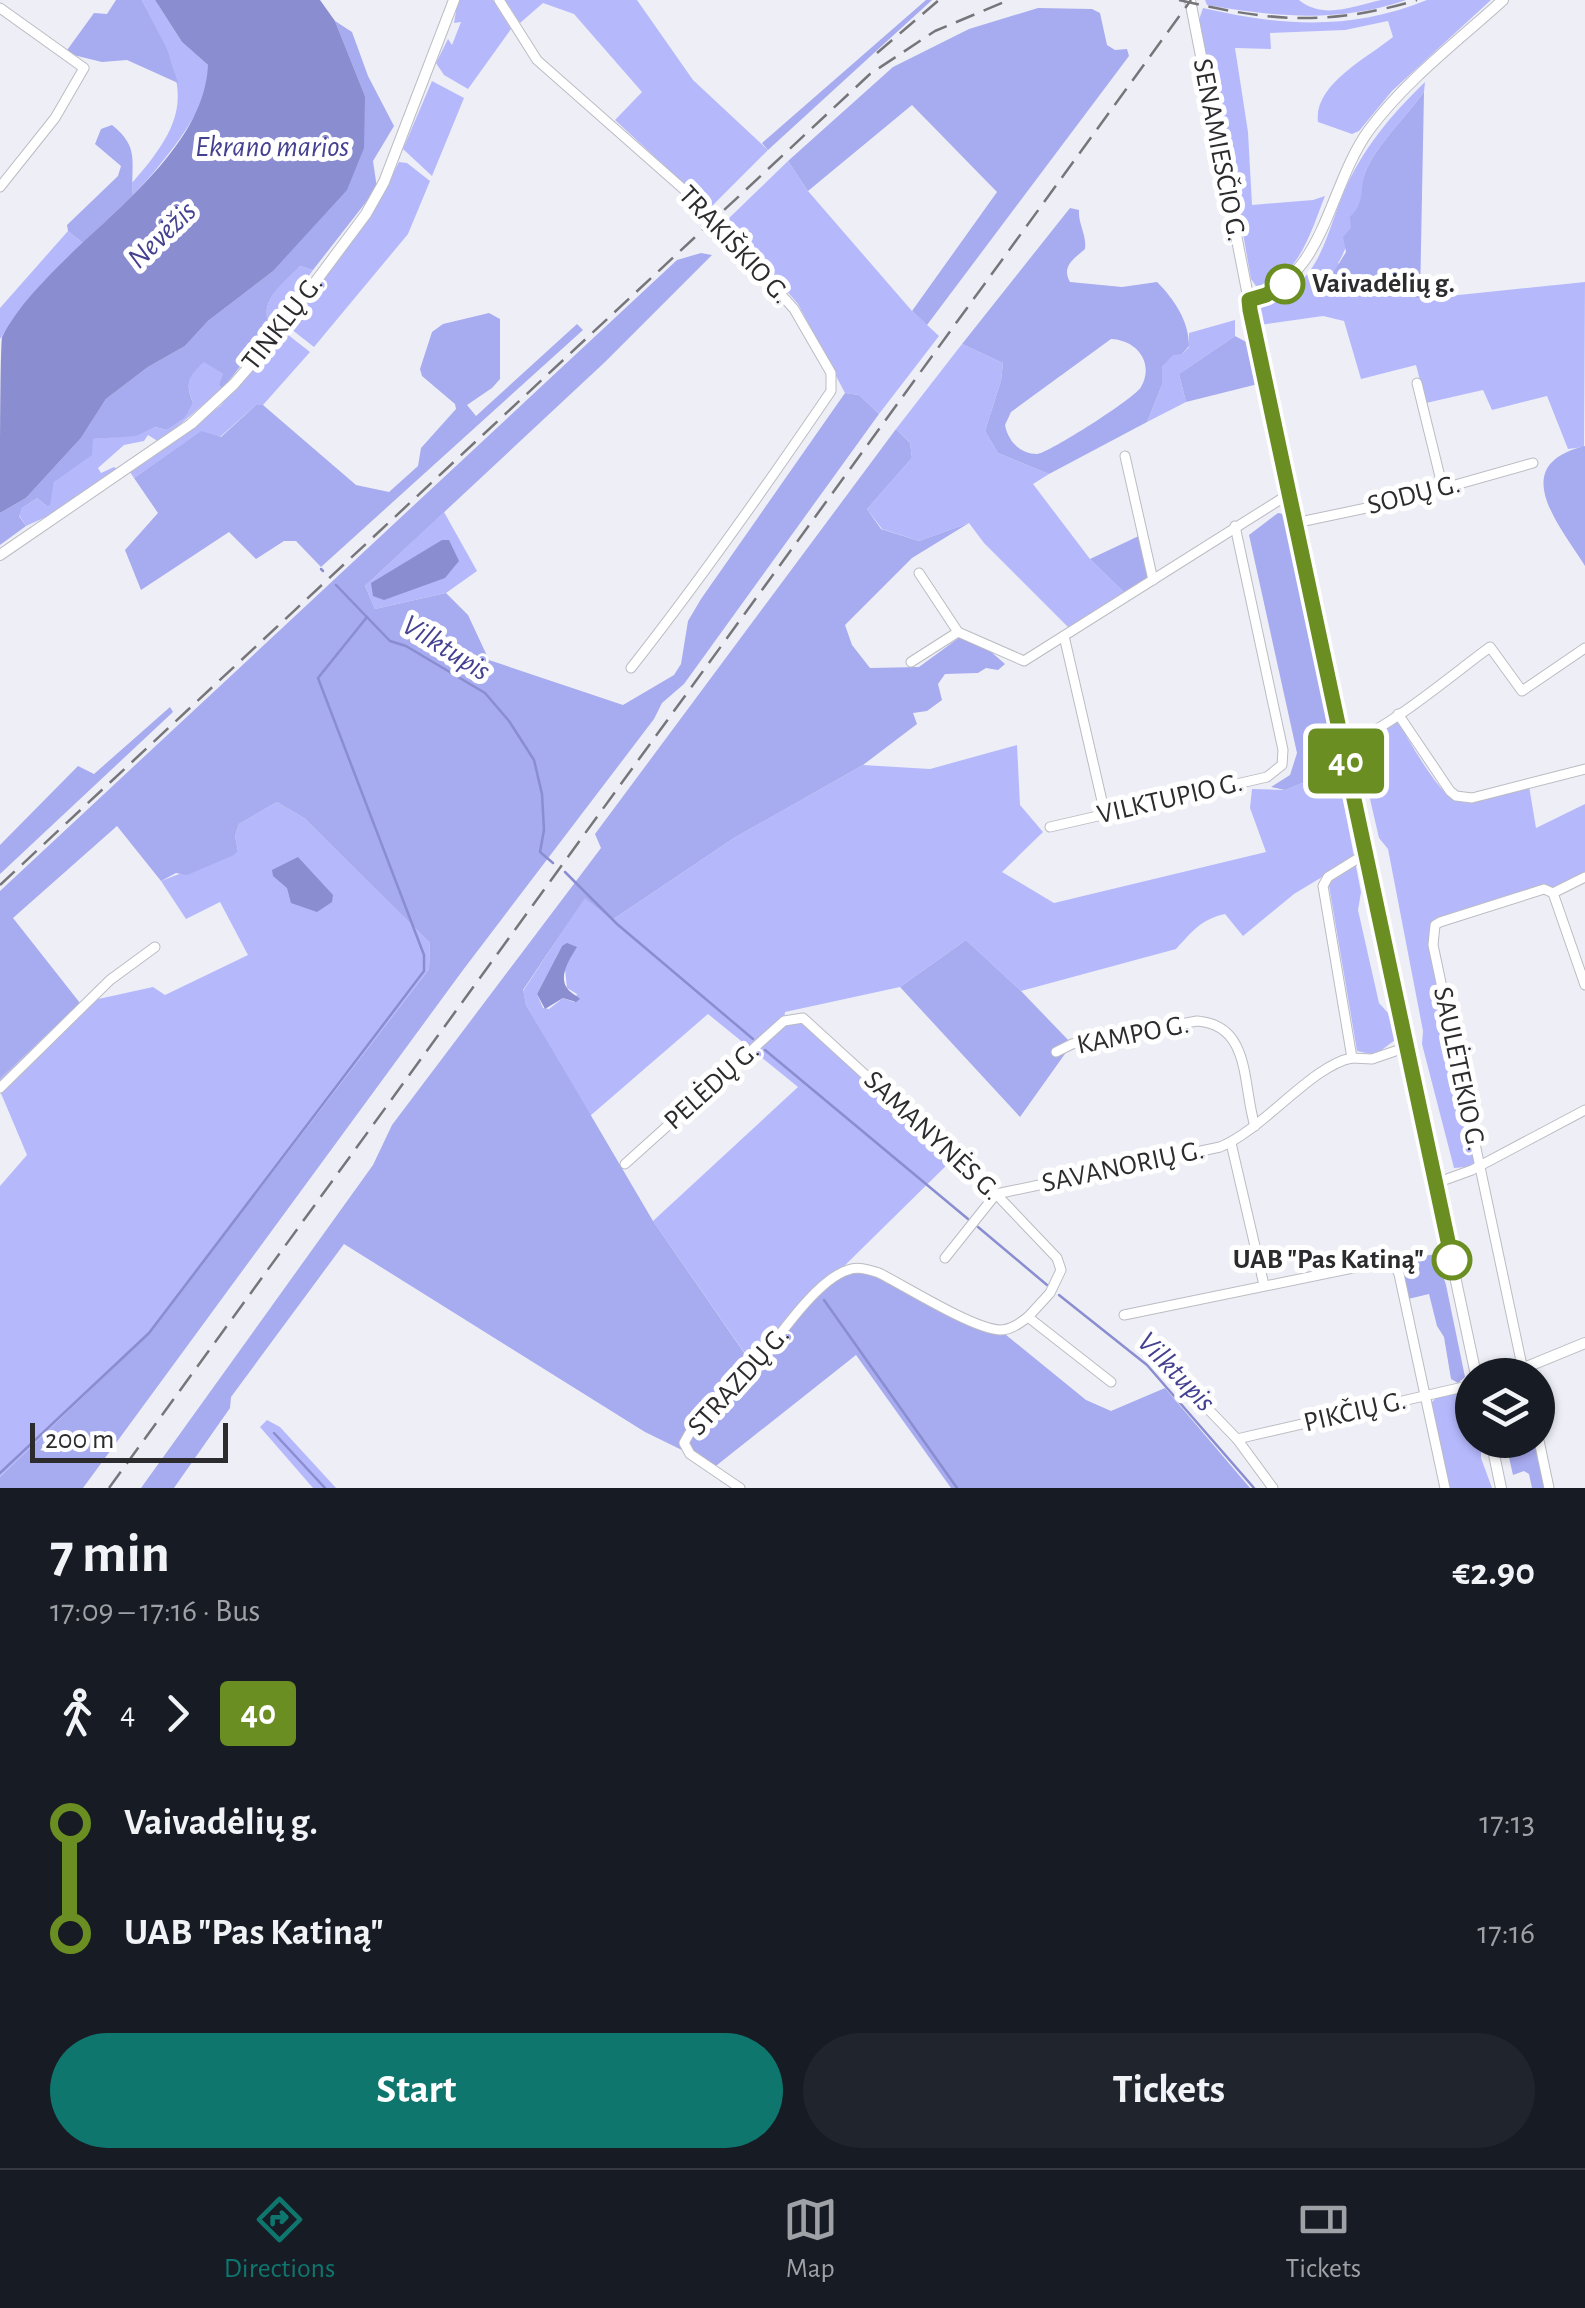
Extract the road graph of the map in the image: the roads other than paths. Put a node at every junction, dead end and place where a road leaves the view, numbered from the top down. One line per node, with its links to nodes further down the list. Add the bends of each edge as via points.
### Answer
1 (454, 0): 15 (main road, TINKLŲ G., via 384,182 272,340 191,424)
2 (499, 0): 22 (street, TRAKIŠKIO G., via 538,60 698,202 794,310 833,383)
3 (1190, 0): 7 (main road, SENAMIESČIO G.)
4 (1503, 0): 7 (main road, via 1370,128 1303,265 1274,291)
5 (0, 8): 6 (street, via 84,68 55,118)
6 (0, 186)
7 (1249, 300): 12 (main road, SENAMIESČIO G.)
8 (1416, 383): 11 (street)
9 (1125, 456): 17 (street)
10 (1532, 463): 11 (street, SODŲ G.)
11 (1443, 489): 13 (street, SODŲ G.)
12 (1289, 494): 13 (main road, SENAMIESČIO G.); 14 (street)
13 (1295, 523): 24 (main road, SENAMIESČIO G.)
14 (1235, 526): 17 (street); 26 (street, VILKTUPIO G., via 1282,765 1267,777)
15 (0, 555)
16 (920, 572): 18 (street)
17 (1153, 580): 19 (street)
18 (958, 632): 19 (street, via 1024,662); 21 (street)
19 (1064, 636): 26 (street)
20 (1585, 648): 23 (street, via 1522,691 1490,648)
21 (912, 662)
22 (631, 668)
23 (1398, 714): 24 (street); 25 (street, via 1456,796 1472,798)
24 (1342, 745): 28 (main road, SENAMIESČIO G.)
25 (1585, 769)
26 (1104, 814): 27 (street, VILKTUPIO G.)
27 (1050, 827)
28 (1366, 854): 34 (main road, SENAMIESČIO G.); 36 (street, via 1323,886)
29 (1585, 877): 30 (street, SAULĖTEKIO G.)
30 (1554, 892): 32 (street); 42 (street, SAULĖTEKIO G., via 1435,925 1433,945)
31 (154, 948): 37 (street, via 110,980)
32 (1585, 985)
33 (803, 1018): 41 (street, PELĖDŲ G., via 784,1021); 44 (street, SAMANYNĖS G.)
34 (1407, 1047): 36 (street); 43 (main road, SENAMIESČIO G.)
35 (1056, 1052): 39 (street, KAMPO G., via 1214,1022 1238,1048)
36 (1352, 1058): 39 (street, SAVANORIŲ G., via 1333,1065)
37 (0, 1088)
38 (1585, 1110): 42 (street)
39 (1255, 1126): 40 (street, SAVANORIŲ G.)
40 (1231, 1143): 44 (street, SAVANORIŲ G.); 46 (street)
41 (626, 1164)
42 (1479, 1166): 43 (street); 51 (street, SAULĖTEKIO G.)
43 (1436, 1183): 50 (main road, SENAMIESČIO G.)
44 (996, 1194): 45 (street); 48 (street, SAMANYNĖS G., via 1061,1270)
45 (945, 1258)
46 (1264, 1285): 47 (street); 56 (street, via 1392,1260)
47 (1124, 1315)
48 (1028, 1317): 54 (street); 60 (street, STRAZDŲ G., via 1000,1330 976,1323 864,1268 830,1280 684,1443)
49 (1585, 1344): 52 (main road)
50 (1472, 1358)
51 (1520, 1358)
52 (1554, 1358)
53 (1181, 1381): 57 (street)
54 (1111, 1382)
55 (1455, 1389): 56 (street, PIKČIŲ G.)
56 (1424, 1397): 57 (street, PIKČIŲ G.); 62 (street)
57 (1237, 1439): 61 (street)
58 (1495, 1458): 63 (main road)
59 (1543, 1458): 64 (street)
60 (740, 1488)
61 (1273, 1488)
62 (1444, 1488)
63 (1502, 1488)
64 (1550, 1488)

